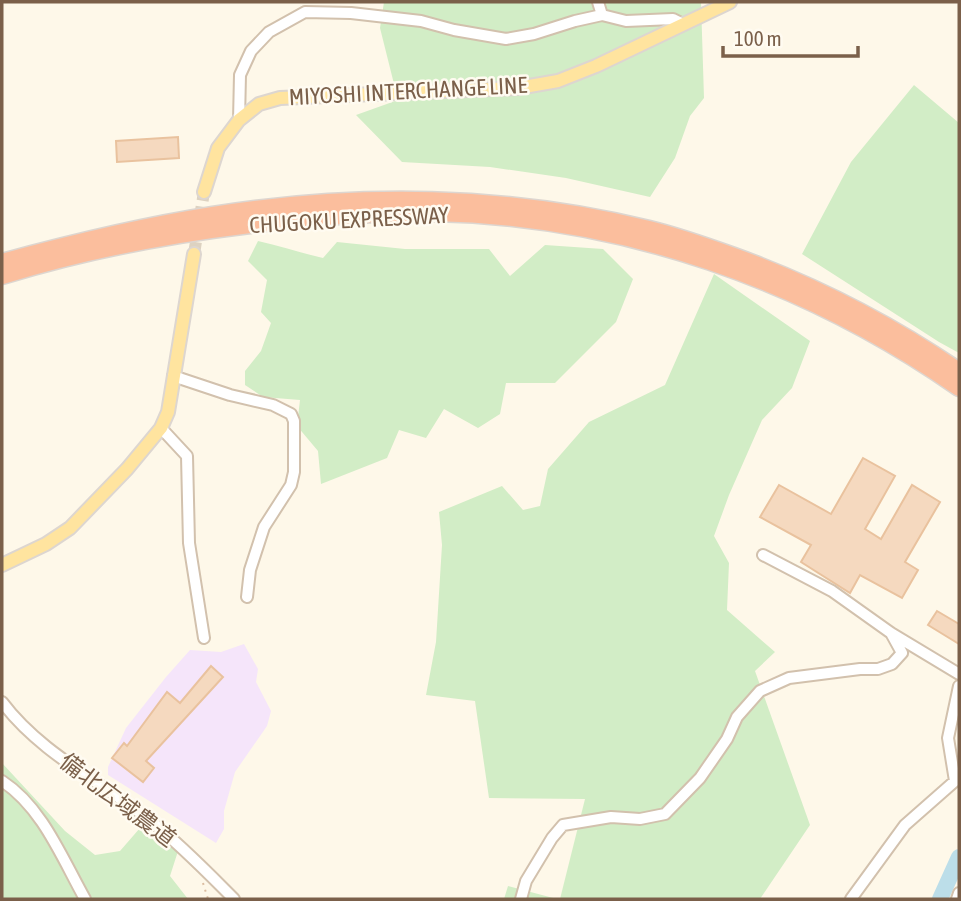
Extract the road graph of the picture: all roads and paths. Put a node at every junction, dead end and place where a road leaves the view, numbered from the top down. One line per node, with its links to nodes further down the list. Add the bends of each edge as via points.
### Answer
1 (598, 2): 4 (street)
2 (730, 2): 5 (main road, MIYOSHI INTERCHANGE LINE)
3 (302, 7): 4 (street, via 421,21 506,38); 6 (street, via 251,51 240,75)
4 (602, 15): 5 (street, via 626,21 673,19)
5 (683, 24): 6 (main road, MIYOSHI INTERCHANGE LINE, via 558,80 518,88 280,98 259,104)
6 (239, 120): 7 (main road, MIYOSHI INTERCHANGE LINE, via 218,148)
7 (204, 191)
8 (194, 254): 12 (main road)
9 (2, 262): 11 (highway, CHUGOKU EXPRESSWAY, via 142,228 277,207 434,200 546,209 652,229 763,267 872,317)
10 (2, 276): 13 (highway, CHUGOKU EXPRESSWAY, via 143,241 278,221 436,214 540,222 645,242 761,280 867,330)
11 (959, 371)
12 (173, 376): 14 (main road); 17 (street, via 273,405 294,421 294,472 264,527)
13 (959, 388)
14 (161, 428): 16 (main road, via 70,528); 19 (street, via 187,456 189,543)
15 (764, 555): 18 (street, via 832,591)
16 (2, 565)
17 (247, 597)
18 (891, 633): 20 (street); 27 (street, via 902,653 891,664 789,678 760,691 737,717 701,778 665,814 563,825 526,881)
19 (204, 638)
20 (959, 674)
21 (959, 686): 28 (street, via 948,738 955,781 905,825)
22 (2, 702): 26 (street, 備北広域農道, via 52,752 152,822)
23 (2, 780): 25 (street, via 36,814)
24 (959, 893): 29 (street)
25 (85, 899)
26 (234, 899)
27 (521, 899)
28 (851, 899)
29 (957, 899)

